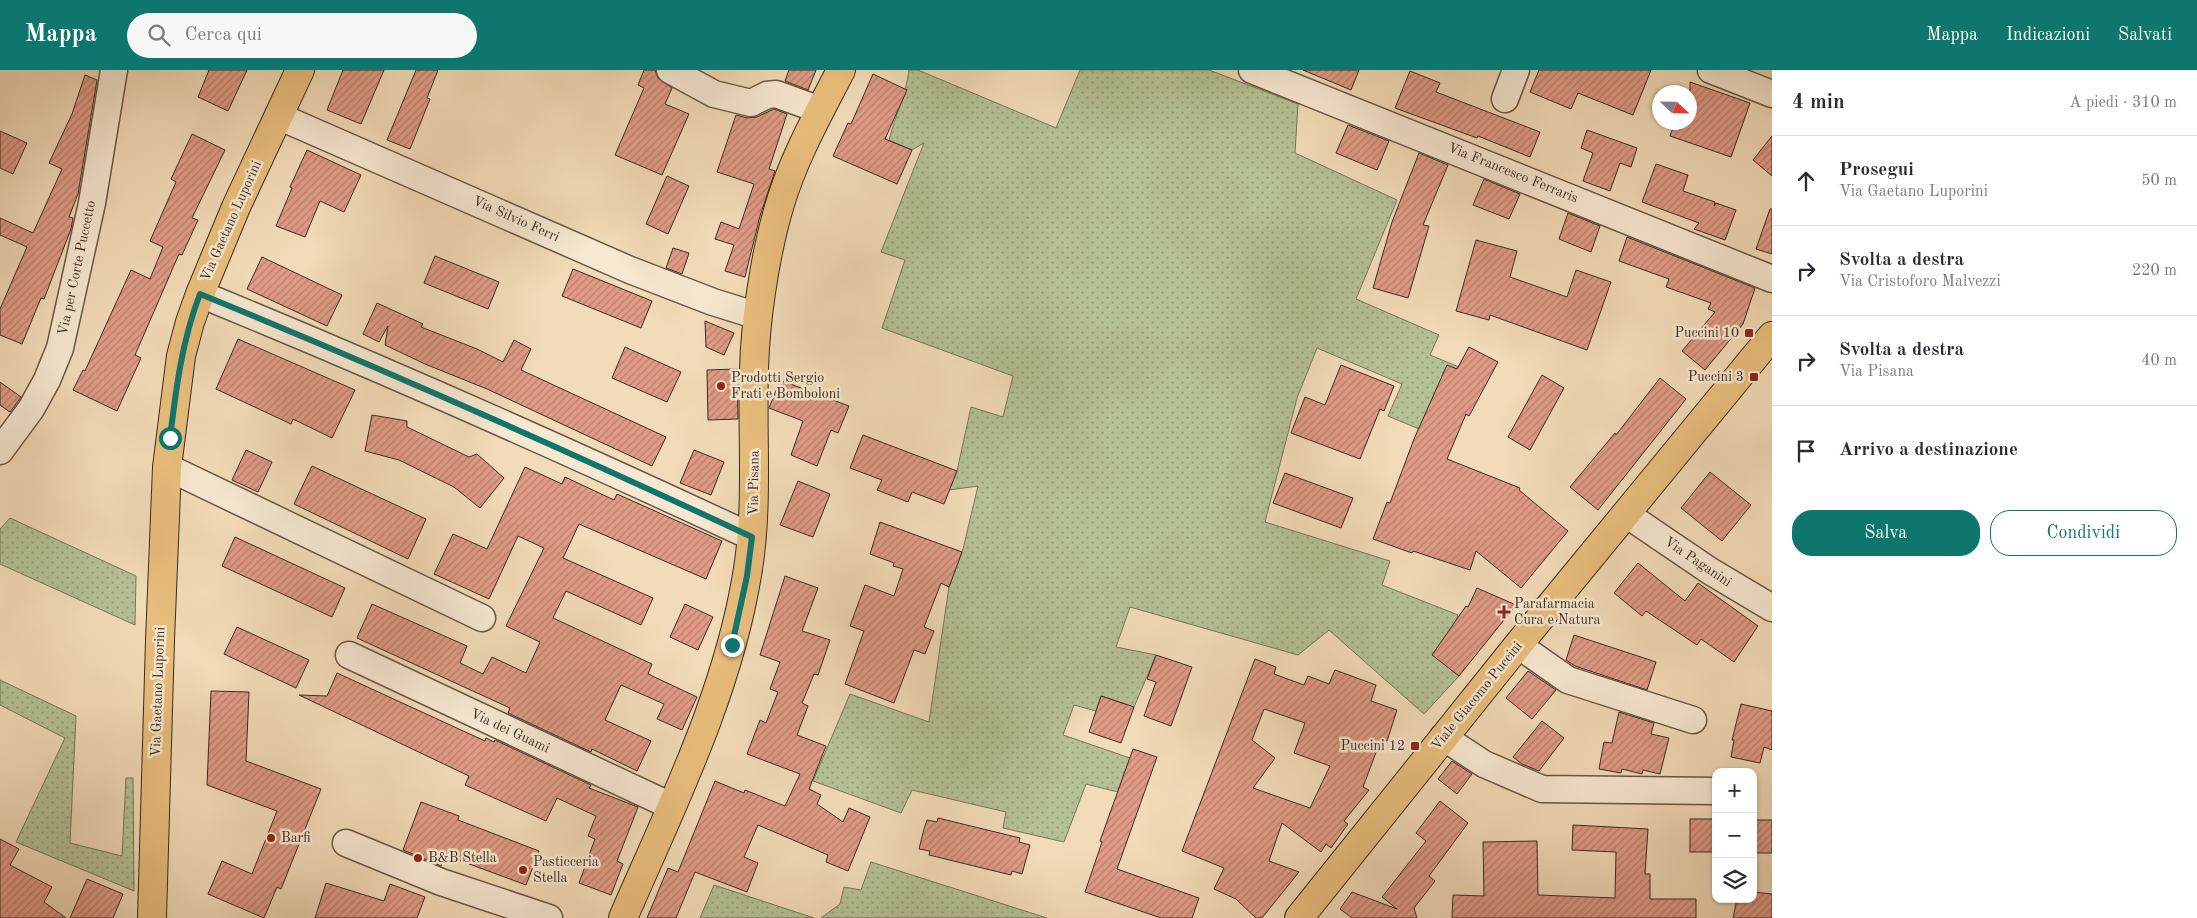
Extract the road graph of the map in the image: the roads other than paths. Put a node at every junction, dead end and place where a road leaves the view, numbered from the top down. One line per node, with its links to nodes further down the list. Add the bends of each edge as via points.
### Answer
1 (114, 70): 18 (street, Via per Corte Puccetto, via 92,203 60,348 31,409)
2 (300, 70): 13 (main road, Via Gaetano Luporini)
3 (670, 70): 12 (street, via 714,94 751,103 776,94)
4 (841, 70): 12 (main road, Via Pisana)
5 (1252, 70): 14 (street, Via Francesco Ferraris)
6 (1516, 70): 11 (street)
7 (1711, 70): 8 (street)
8 (1741, 82): 9 (street); 10 (street)
9 (1772, 82)
10 (1772, 94)
11 (1505, 99)
12 (820, 110): 16 (main road, Via Pisana, via 780,204)
13 (278, 116): 15 (main road, Via Gaetano Luporini); 16 (street, Via Silvio Ferri, via 630,270)
14 (1772, 279)
15 (200, 294): 19 (main road, Via Gaetano Luporini, via 181,356); 21 (street, via 338,350)
16 (758, 316): 21 (main road, Via Pisana)
17 (1772, 336): 20 (main road, Viale Giacomo Puccini)
18 (0, 451)
19 (167, 466): 23 (street); 31 (main road, Via Gaetano Luporini)
20 (1626, 514): 22 (street, Via Paganini); 24 (main road, Viale Giacomo Puccini)
21 (752, 537): 29 (main road, Via Pisana, via 740,610 722,677)
22 (1772, 608)
23 (482, 618)
24 (1518, 645): 26 (street, via 1568,680); 27 (main road, Viale Giacomo Puccini)
25 (349, 655): 29 (street, Via dei Guami)
26 (1693, 720)
27 (1443, 737): 28 (street, via 1484,764 1542,789); 34 (main road, Viale Giacomo Puccini)
28 (1712, 791)
29 (671, 806): 33 (main road, Via Pisana)
30 (346, 843): 32 (street, via 441,882)
31 (152, 918)
32 (550, 918)
33 (623, 918)
34 (1299, 918)

